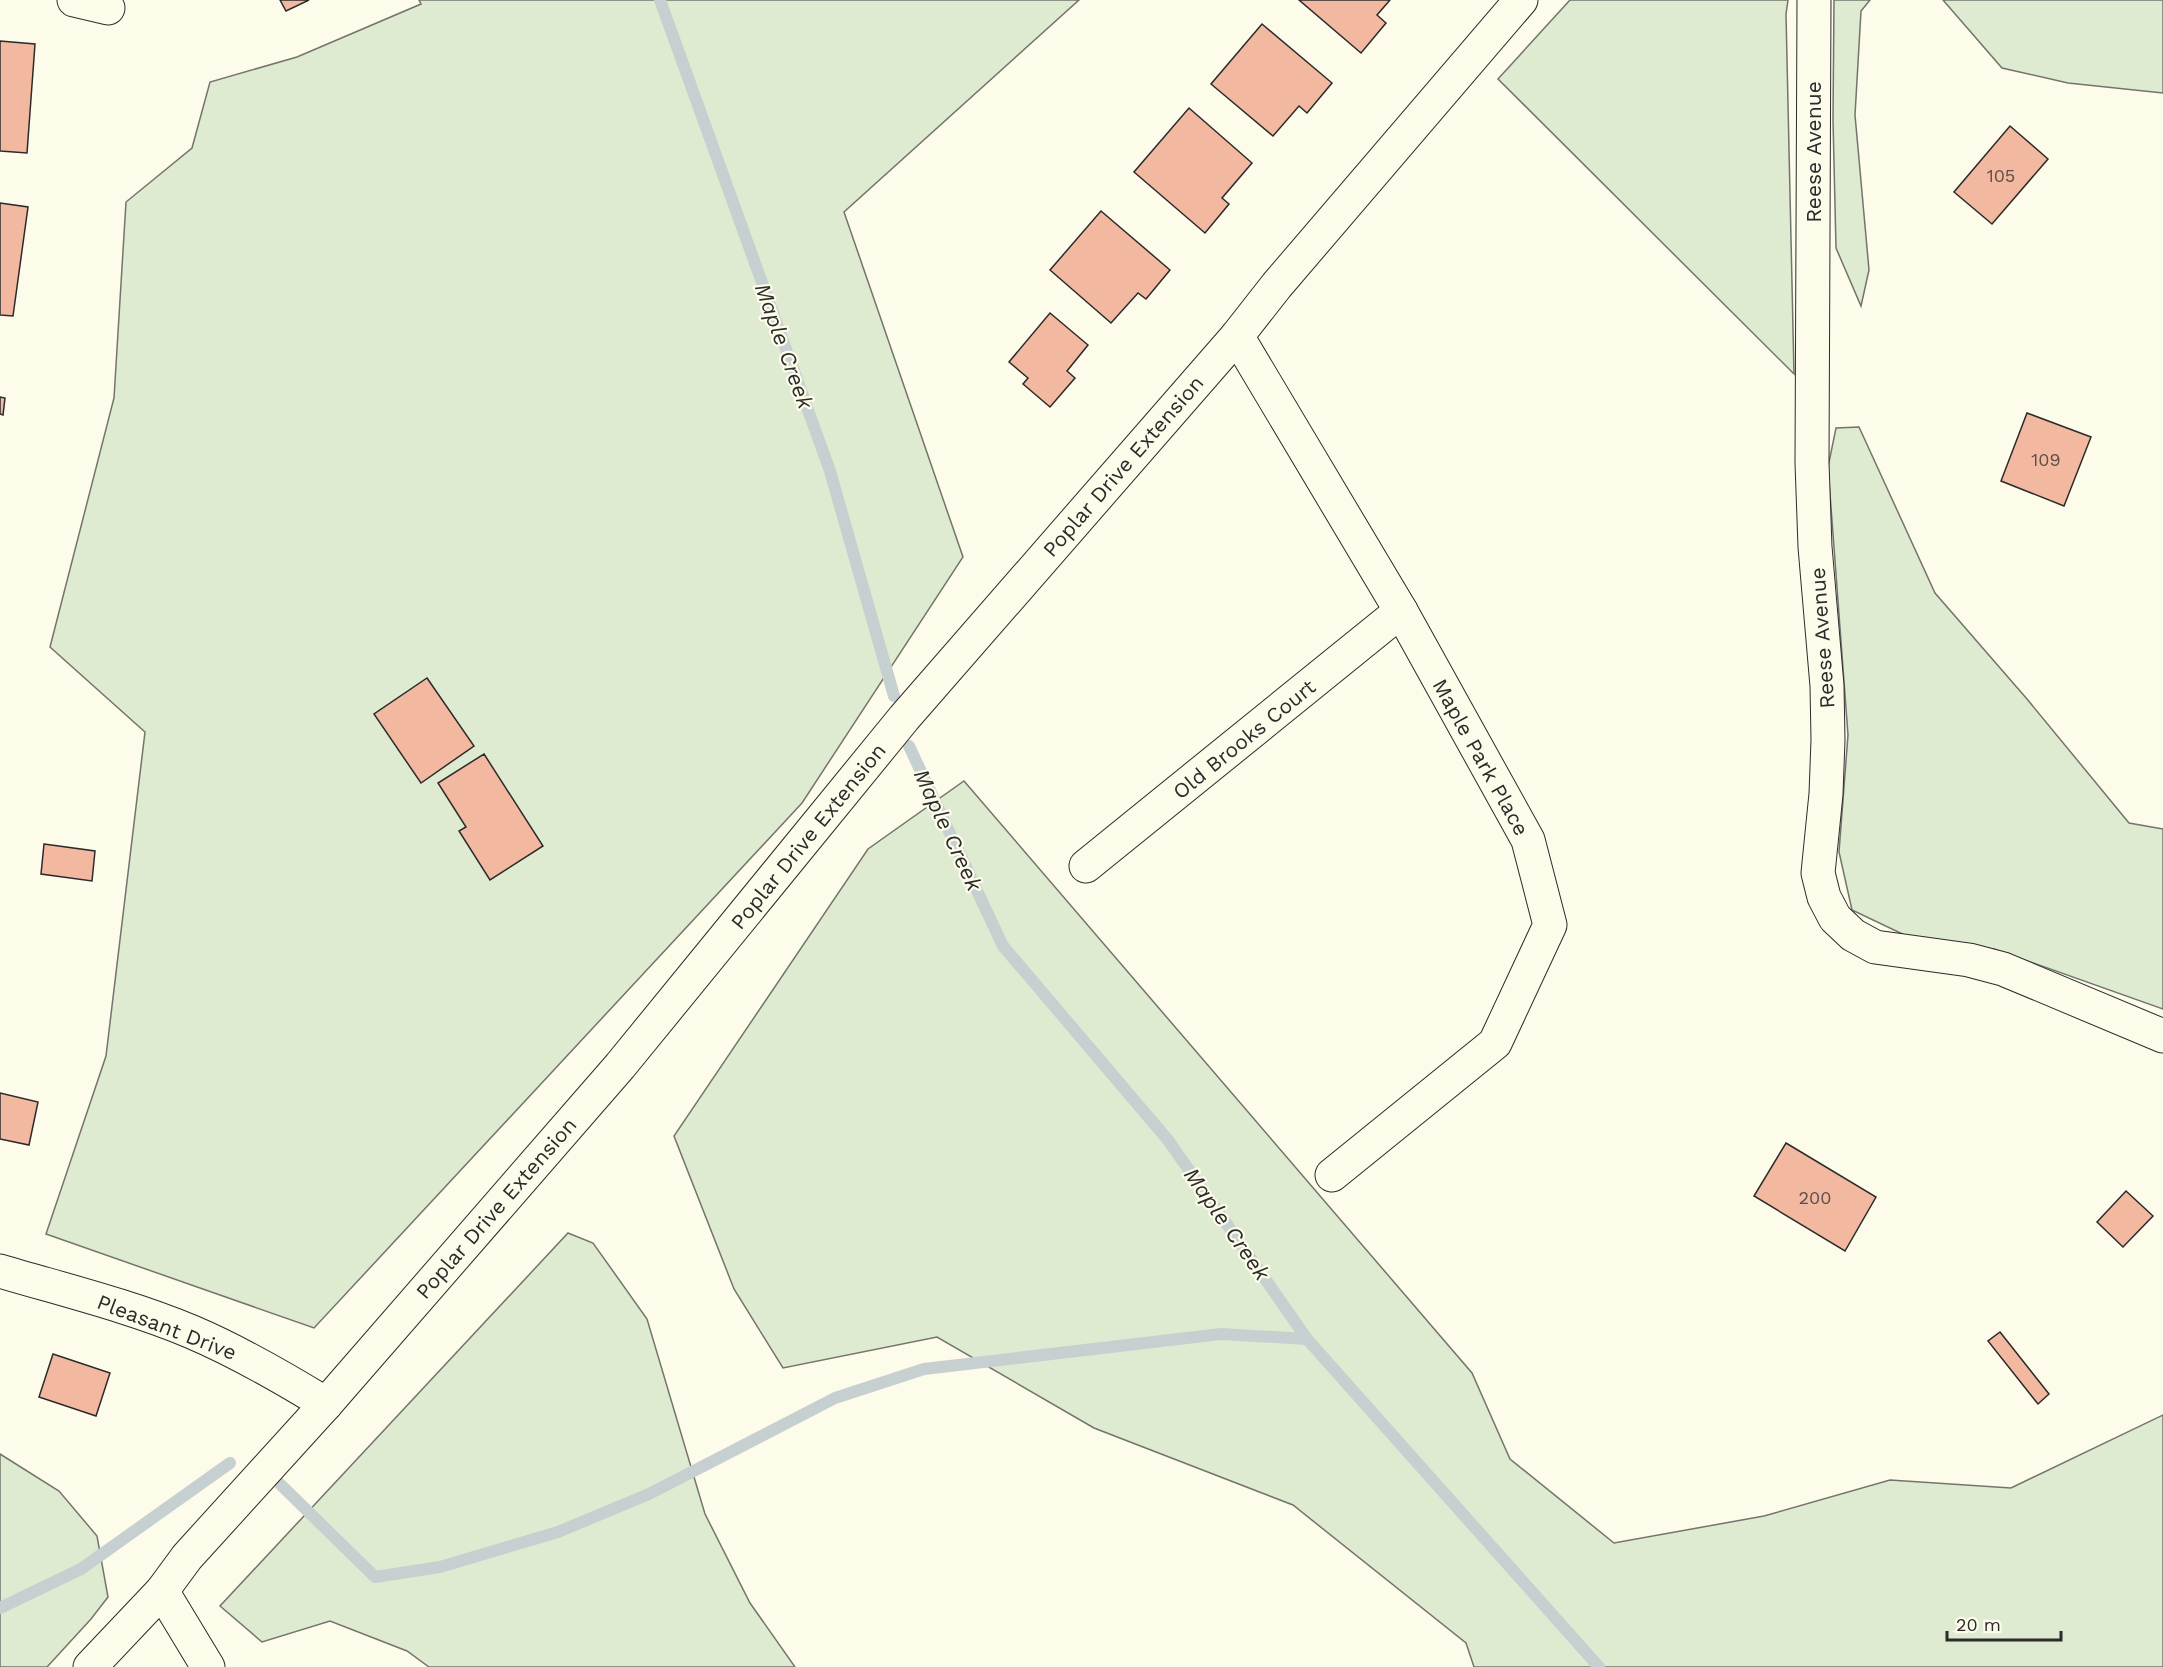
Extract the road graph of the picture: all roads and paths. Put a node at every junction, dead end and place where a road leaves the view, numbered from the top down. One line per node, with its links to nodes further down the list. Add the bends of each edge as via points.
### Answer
1 (74, 0): 4 (street)
2 (1521, 0): 5 (street, Poplar Drive Extension)
3 (1814, 0): 8 (street, Reese Avenue, via 1812,463 1827,686 1826,783 1818,873 1824,897 1835,918 1853,935 1875,947 1970,960 2003,969)
4 (108, 8)
5 (1237, 336): 6 (street, Maple Park Place); 11 (street, Poplar Drive Extension, via 904,718 620,1066)
6 (1401, 611): 7 (street, Old Brooks Court); 9 (street, Maple Park Place, via 1528,840 1550,925 1495,1044)
7 (1086, 866)
8 (2163, 1036)
9 (1332, 1175)
10 (0, 1271): 11 (street, Pleasant Drive, via 107,1302 190,1332 237,1353)
11 (326, 1404): 12 (street, Poplar Drive Extension, via 187,1557)
12 (162, 1591): 13 (street, Poplar Drive Extension); 14 (street)
13 (90, 1667)
14 (208, 1667)

